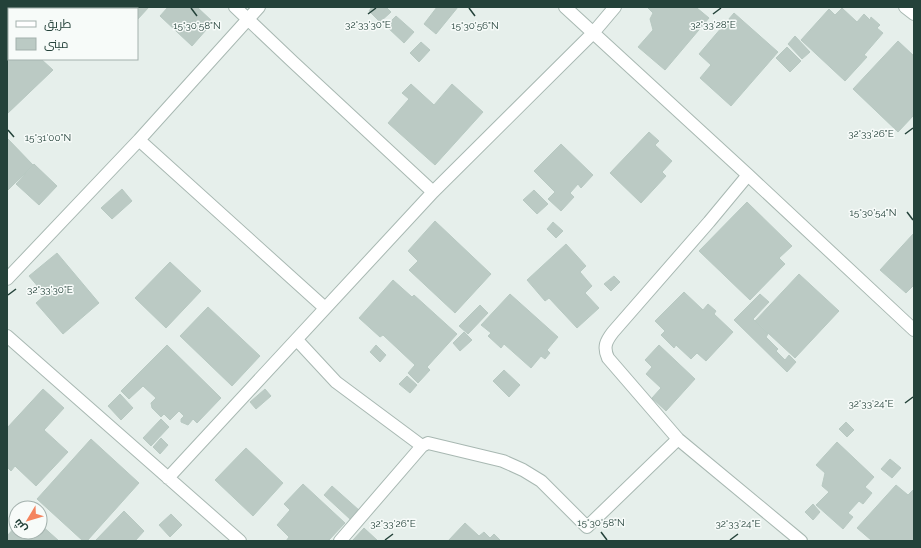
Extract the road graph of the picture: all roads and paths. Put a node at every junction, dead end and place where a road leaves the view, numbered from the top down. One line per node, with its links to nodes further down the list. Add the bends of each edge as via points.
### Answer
1 (235, 7): 7 (street)
2 (259, 7): 7 (street)
3 (564, 7): 8 (street)
4 (615, 7): 8 (street)
5 (906, 7): 6 (street)
6 (914, 14)
7 (248, 19): 9 (street); 11 (street)
8 (593, 33): 10 (street); 11 (street)
9 (139, 140): 12 (street); 13 (street)
10 (748, 175): 14 (street); 17 (street, via 608,338 605,347 608,358)
11 (433, 192): 13 (street)
12 (7, 279)
13 (325, 308): 16 (street)
14 (914, 330)
15 (7, 336): 19 (street)
16 (297, 340): 18 (street, via 336,382); 19 (street)
17 (678, 439): 18 (street, via 587,527 541,481 523,470 503,461 428,443); 22 (street)
18 (422, 446): 21 (street)
19 (168, 478): 20 (street)
20 (240, 541)
21 (340, 541)
22 (801, 541)

